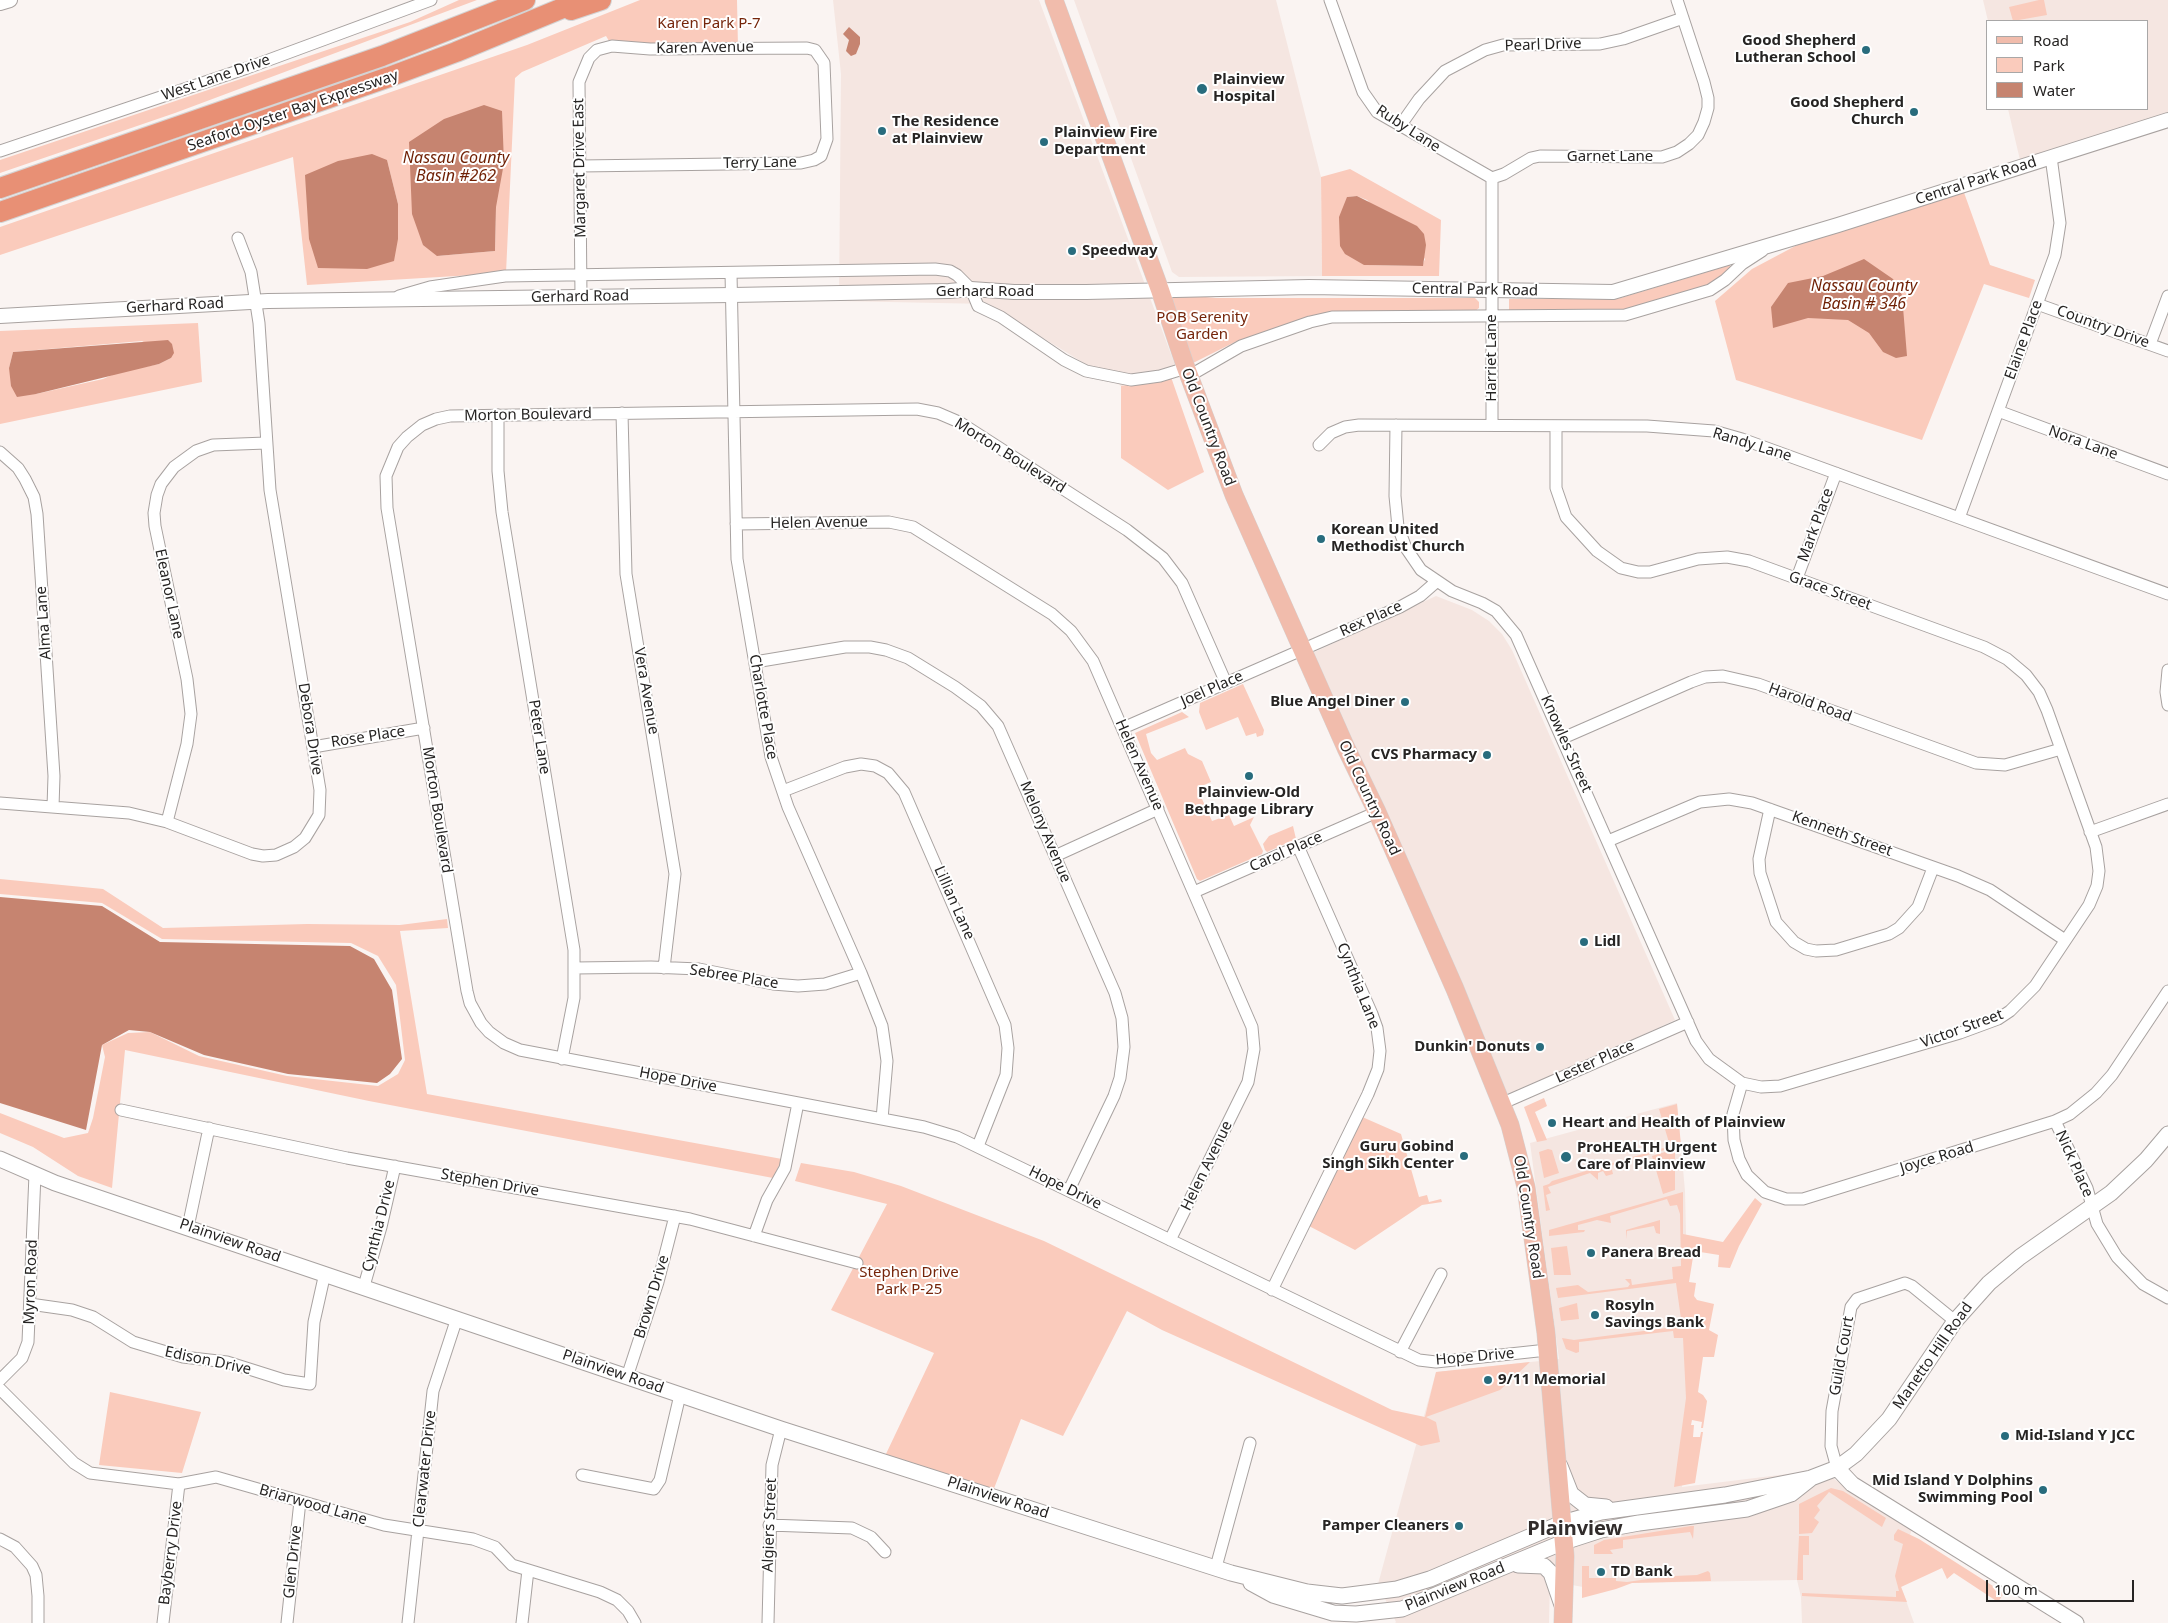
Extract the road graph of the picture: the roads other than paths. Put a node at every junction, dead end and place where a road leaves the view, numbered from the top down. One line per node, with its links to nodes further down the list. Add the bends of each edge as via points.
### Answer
1 (10, 0): 9 (street)
2 (431, 0): 16 (street, West Lane Drive, via 264,62)
3 (582, 0): 11 (highway, Seaford-Oyster Bay Expressway)
4 (601, 0): 11 (highway)
5 (1054, 0): 27 (main road, Old Country Road)
6 (1330, 0): 15 (street, Ruby Lane, via 1363,92 1377,112)
7 (1677, 0): 10 (street, Garnet Lane)
8 (521, 1): 20 (highway, Seaford-Oyster Bay Expressway, via 382,56)
9 (0, 3)
10 (1683, 18): 15 (street, Pearl Drive, via 1600,44 1504,45 1485,50 1445,71); 19 (street, Garnet Lane, via 1704,82 1708,108 1698,135 1689,144 1662,157 1540,156)
11 (524, 25): 21 (highway, Seaford-Oyster Bay Expressway, via 372,83)
12 (602, 48): 13 (street, Karen Avenue); 18 (street, Margaret Drive East, via 589,58 578,82)
13 (807, 48): 18 (street, Terry Lane, via 820,55 826,73 827,139 821,156 814,160 801,163)
14 (2168, 120): 17 (street, Central Park Road)
15 (1400, 126): 19 (street, Ruby Lane)
16 (0, 151)
17 (2051, 157): 23 (street, Central Park Road); 34 (street, Elaine Place, via 2058,200 2059,234)
18 (580, 166): 25 (street, Margaret Drive East)
19 (1492, 178): 28 (street)
20 (0, 188)
21 (0, 212)
22 (238, 238): 33 (street, Debora Drive, via 251,272)
23 (1783, 241): 28 (street, Central Park Road, via 1613,292); 35 (street, Central Park Road, via 1742,264 1710,290 1625,315)
24 (731, 273): 25 (street, Central Park Road); 26 (street, Central Park Road, via 935,269 950,271); 29 (street, Charlotte Place)
25 (582, 276): 31 (street, Margaret Drive East); 32 (street, Central Park Road, via 505,276 430,287)
26 (971, 289): 27 (street, Gerhard Road, via 1014,292); 29 (street, Gerhard Road); 39 (street, Central Park Road, via 978,306 1086,371 1131,380)
27 (1160, 290): 28 (street, Central Park Road, via 1309,286); 39 (main road, Old Country Road)
28 (1492, 291): 35 (street, Harriet Lane)
29 (732, 296): 31 (street, Gerhard Road); 40 (street, Charlotte Place)
30 (2168, 296): 37 (street)
31 (581, 297): 32 (street, Gerhard Road)
32 (389, 299): 33 (street, Gerhard Road)
33 (255, 302): 36 (street, Gerhard Road); 47 (street, Debora Drive)
34 (2038, 304): 37 (street, Country Drive); 41 (street, Elaine Place)
35 (1492, 315): 39 (street, Central Park Road, via 1332,317 1241,346); 44 (street, Harriet Lane)
36 (0, 316)
37 (2150, 344): 38 (street, Country Drive)
38 (2168, 351)
39 (1187, 372): 57 (main road, Old Country Road, via 1234,494)
40 (734, 411): 42 (street, Morton Boulevard); 53 (street, Charlotte Place); 60 (street, Morton Boulevard, via 917,409 959,422 1127,530 1163,558 1182,583)
41 (1998, 411): 51 (street, Nora Lane); 52 (street, Elaine Place)
42 (622, 413): 43 (street, Morton Boulevard); 83 (street, Vera Avenue, via 626,574 675,874)
43 (498, 415): 62 (street, Morton Boulevard, via 450,416 422,425 398,448 386,476 387,508); 82 (street, Peter Lane, via 502,512 572,931)
44 (1492, 425): 45 (street, Randy Lane); 46 (street, Randy Lane)
45 (1396, 426): 48 (street, Randy Lane, via 1345,427 1331,433); 55 (street, Knowles Street, via 1398,527 1406,548 1421,570)
46 (1556, 426): 50 (street, Randy Lane, via 1694,428 1742,438); 54 (street, Grace Street, via 1555,471 1559,501 1572,526 1621,568 1650,572 1698,559 1727,557)
47 (266, 443): 65 (street, Debora Drive, via 270,490); 74 (street, Eleanor Lane, via 213,445 196,451 174,466 157,495 155,526 187,679 191,714 187,744)
48 (1319, 445)
49 (0, 452): 70 (street, Alma Lane, via 25,479 34,497 37,514 54,776)
50 (1836, 472): 52 (street, Randy Lane); 54 (street, Mark Place)
51 (2168, 474)
52 (1959, 518): 56 (street, Randy Lane)
53 (736, 524): 58 (street, Charlotte Place, via 737,559); 63 (street, Helen Avenue, via 889,522 913,527 1052,614 1071,630 1093,661)
54 (1797, 578): 66 (street, Grace Street, via 1984,646 2007,659 2026,675 2039,692)
55 (1436, 582): 57 (street, Rex Place, via 1400,607); 64 (street, Knowles Street, via 1482,603 1507,622 1527,656)
56 (2168, 594)
57 (1302, 649): 60 (street, Joel Place); 73 (main road, Old Country Road)
58 (754, 662): 67 (street, Charlotte Place, via 771,757); 78 (street, Melony Avenue, via 845,647 870,647 908,658 954,686 981,706 998,726)
59 (2168, 670): 61 (street)
60 (1226, 683): 63 (street, Joel Place)
61 (2168, 705)
62 (424, 728): 65 (street, Rose Place); 87 (street, Morton Boulevard, via 470,1003 481,1023 504,1043 520,1050)
63 (1123, 728): 71 (street, Helen Avenue)
64 (1563, 738): 66 (street, Harold Road, via 1691,682 1723,676 1758,684 1976,763 2005,765); 76 (street, Knowles Street)
65 (313, 747): 74 (street, Debora Drive, via 320,790 319,815 305,838 286,852 252,854)
66 (2061, 748): 75 (street, Grace Street)
67 (783, 791): 84 (street, Charlotte Place); 96 (street, Lillian Lane, via 844,767 861,764 875,766 888,773 904,792 1005,1025 1008,1048 1006,1075)
68 (0, 803): 70 (street, Debora Drive)
69 (2168, 804): 75 (street)
70 (53, 807): 74 (street, Debora Drive, via 130,813)
71 (1158, 809): 78 (street); 80 (street, Helen Avenue)
72 (1770, 809): 76 (street, Kenneth Street, via 1734,799 1700,802); 79 (street, Kenneth Street); 79 (street, via 1759,858 1760,873 1776,922 1794,942 1806,949 1836,950 1899,928 1918,906)
73 (1377, 812): 77 (street, Carol Place); 90 (main road, Old Country Road)
74 (167, 822)
75 (2090, 832): 81 (street, Victor Street, via 2098,856 2097,886 2089,905)
76 (1608, 841): 86 (street, Knowles Street)
77 (1298, 846): 80 (street, Carol Place); 110 (street, Cynthia Lane, via 1372,1014 1380,1051 1378,1069 1368,1094)
78 (1055, 856): 100 (street, Melony Avenue, via 1115,993 1124,1032 1123,1062 1114,1096)
79 (1933, 868): 81 (street, Kenneth Street, via 1990,890)
80 (1194, 892): 105 (street, Helen Avenue, via 1248,1013 1254,1048 1248,1082)
81 (2065, 940): 88 (street, Victor Street, via 2024,999 1998,1019 1796,1083 1761,1087)
82 (575, 968): 83 (street, Sebree Place); 87 (street, Peter Lane, via 574,998)
83 (664, 968): 84 (street, Sebree Place, via 699,969 798,986 825,984)
84 (861, 973): 92 (street, Charlotte Place, via 876,1009 885,1043)
85 (2168, 991): 93 (street, Joyce Road, via 2096,1094)
86 (1688, 1022): 88 (street, Knowles Street, via 1709,1059); 90 (street, Lester Place)
87 (562, 1058): 89 (street, Hope Drive)
88 (1742, 1083): 93 (street, Joyce Road, via 1733,1114 1739,1159 1756,1185 1786,1200 1815,1196)
89 (798, 1103): 92 (street, Hope Drive); 104 (street, via 785,1168 767,1200)
90 (1503, 1103): 115 (main road, Old Country Road, via 1526,1187)
91 (121, 1110): 94 (street, Stephen Drive)
92 (882, 1118): 96 (street, Hope Drive, via 924,1126)
93 (2055, 1121): 101 (street, Nick Place, via 2087,1188)
94 (209, 1128): 98 (street, Stephen Drive); 103 (street)
95 (2168, 1134): 101 (main road, Manetto Hill Road, via 2111,1194)
96 (978, 1146): 100 (street, Hope Drive)
97 (0, 1159): 99 (main road, Plainview Road)
98 (395, 1166): 102 (street, Stephen Drive); 109 (street, Cynthia Drive)
99 (35, 1174): 103 (main road, Plainview Road); 112 (street, Myron Road)
100 (1069, 1190): 105 (street, Hope Drive)
101 (2092, 1206): 111 (street, Nick Place, via 2097,1224 2116,1256 2143,1284); 114 (main road, Manetto Hill Road, via 1989,1283)
102 (675, 1216): 104 (street, Stephen Drive); 117 (street, Brown Drive, via 658,1282)
103 (188, 1227): 107 (main road, Plainview Road)
104 (754, 1236): 106 (street, Stephen Drive)
105 (1170, 1240): 110 (street, Hope Drive)
106 (857, 1263)
107 (325, 1273): 109 (main road, Plainview Road); 112 (street, Edison Drive, via 314,1322 310,1384 284,1380 227,1362 183,1358 133,1342 93,1317 72,1310)
108 (1441, 1274): 116 (street)
109 (364, 1286): 113 (main road, Plainview Road)
110 (1272, 1290): 116 (street, Hope Drive)
111 (2168, 1298)
112 (30, 1304): 118 (street, Myron Road, via 28,1342 22,1358)
113 (457, 1318): 117 (main road, Plainview Road); 134 (street, Clearwater Drive, via 433,1391)
114 (1955, 1321): 124 (main road, Manetto Hill Road, via 1889,1418 1856,1454); 124 (street, Guild Court, via 1912,1286 1905,1284 1857,1299 1851,1306 1832,1411 1831,1446)
115 (1547, 1350): 116 (street, Hope Drive, via 1436,1362 1419,1360); 123 (main road, Old Country Road)
116 (1400, 1352)
117 (627, 1377): 120 (main road, Plainview Road)
118 (0, 1380)
119 (0, 1389): 127 (street, Briarwood Lane, via 83,1470)
120 (680, 1395): 121 (main road, Plainview Road); 125 (street, via 660,1480 654,1489)
121 (782, 1429): 133 (street, Algiers Street, via 772,1465); 139 (main road, Plainview Road)
122 (1250, 1443): 139 (street)
123 (1556, 1455): 130 (main road, via 1571,1494 1585,1505); 132 (main road, Old Country Road)
124 (1837, 1468): 126 (main road, Manetto Hill Road); 159 (main road, via 1852,1484)
125 (582, 1475)
126 (1811, 1478): 128 (main road, Manetto Hill Road); 131 (main road, Manetto Hill Road, via 1791,1494 1775,1500 1747,1509)
127 (179, 1484): 129 (street, Briarwood Lane, via 216,1477); 151 (street, Bayberry Drive)
128 (1700, 1498): 130 (main road, Manetto Hill Road); 131 (main road)
129 (300, 1501): 134 (street, Briarwood Lane, via 384,1525); 152 (street, Glen Drive)
130 (1620, 1508): 132 (main road, Manetto Hill Road)
131 (1702, 1516): 136 (main road, Manetto Hill Road, via 1601,1530)
132 (1562, 1524): 136 (main road, Old Country Road); 142 (main road, Plainview Road)
133 (769, 1525): 137 (street, via 852,1528 871,1537); 156 (street, Algiers Street)
134 (418, 1530): 140 (street, Briarwood Lane, via 489,1543 512,1565); 153 (street, Clearwater Drive)
135 (0, 1539): 150 (street, via 15,1547 32,1566 38,1596)
136 (1564, 1542): 138 (main road, Plainview Road); 148 (main road, Old Country Road)
137 (885, 1552)
138 (1506, 1566): 145 (main road, Plainview Road); 148 (main road, via 1544,1566 1551,1573)
139 (1216, 1567): 141 (main road, Plainview Road)
140 (528, 1570): 154 (street); 155 (street, Briarwood Lane, via 617,1600)
141 (1231, 1573): 144 (main road, Plainview Road, via 1307,1592); 146 (main road, Plainview Road, via 1273,1596)
142 (1430, 1579): 143 (main road, Plainview Road); 145 (main road)
143 (1397, 1589): 144 (main road, Plainview Road); 149 (main road)
144 (1342, 1596): 149 (main road)
145 (1436, 1597): 147 (main road, Plainview Road)
146 (1315, 1609): 149 (main road, Plainview Road); 157 (main road)
147 (1402, 1610): 149 (main road, Plainview Road); 158 (main road)
148 (1563, 1616)
149 (1352, 1620)
150 (38, 1623)
151 (163, 1623)
152 (286, 1623)
153 (408, 1623)
154 (522, 1623)
155 (635, 1623)
156 (768, 1623)
157 (1326, 1623)
158 (1382, 1623)
159 (2076, 1623)

